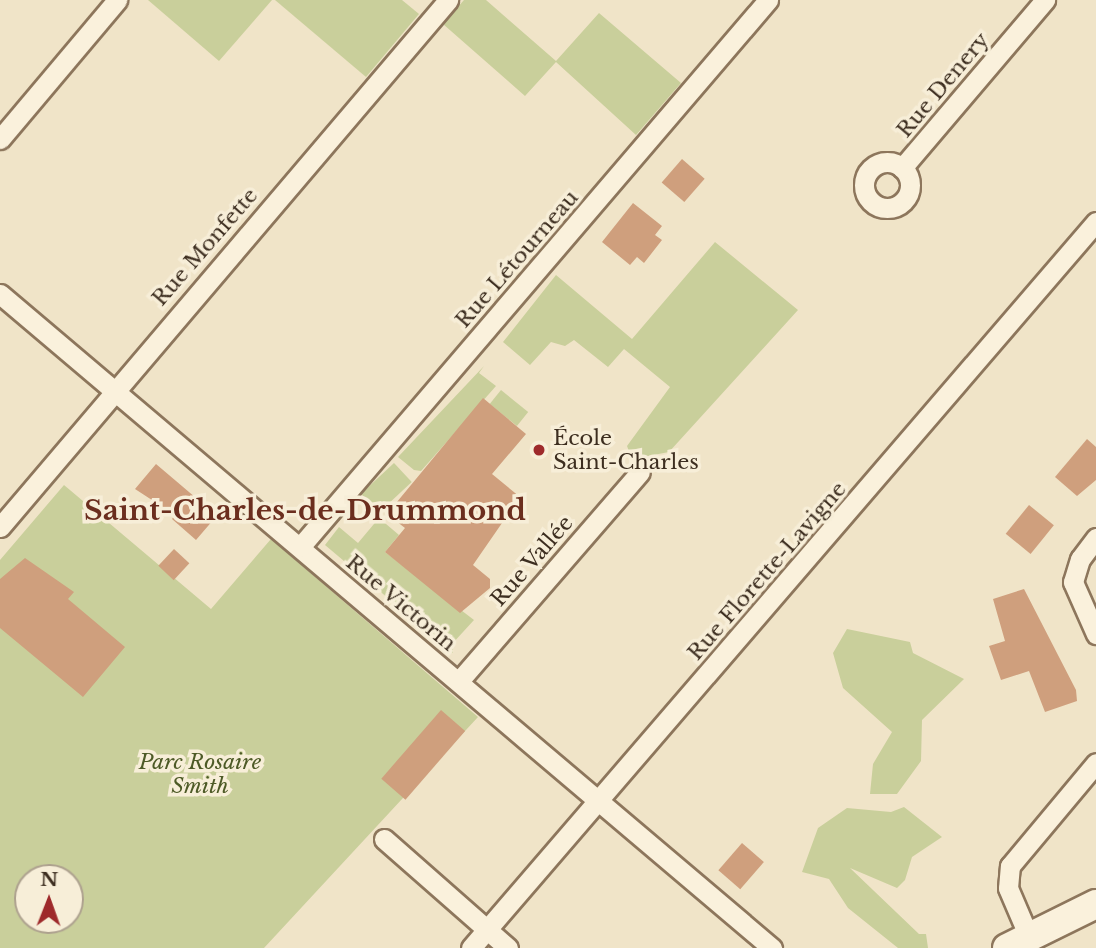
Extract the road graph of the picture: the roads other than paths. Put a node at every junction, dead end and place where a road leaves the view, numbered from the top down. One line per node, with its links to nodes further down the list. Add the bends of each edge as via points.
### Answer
1 (117, 0): 5 (street)
2 (447, 0): 9 (street, Rue Monfette)
3 (768, 0): 13 (street, Rue Létourneau)
4 (1045, 0): 6 (street, Rue Denery)
5 (0, 139)
6 (902, 168)
7 (1096, 222): 17 (street, Rue Florette-Lavigne)
8 (0, 294): 9 (street, Rue Victorin)
9 (112, 390): 11 (street, Rue Monfette); 13 (street, Rue Victorin)
10 (640, 472): 15 (street, Rue Vallée)
11 (0, 527)
12 (1096, 538): 14 (street, via 1080,559 1073,582)
13 (300, 547): 15 (street, Rue Victorin)
14 (1096, 634)
15 (458, 681): 17 (street, Rue Victorin)
16 (1096, 763): 21 (street, via 1010,866 1008,888)
17 (601, 800): 20 (street, Rue Florette-Lavigne); 24 (street, Rue Victorin)
18 (384, 839): 20 (street)
19 (1096, 904): 21 (street)
20 (487, 929): 22 (street, Rue Florette-Lavigne); 23 (street)
21 (1018, 942)
22 (471, 948)
23 (508, 948)
24 (772, 948)

